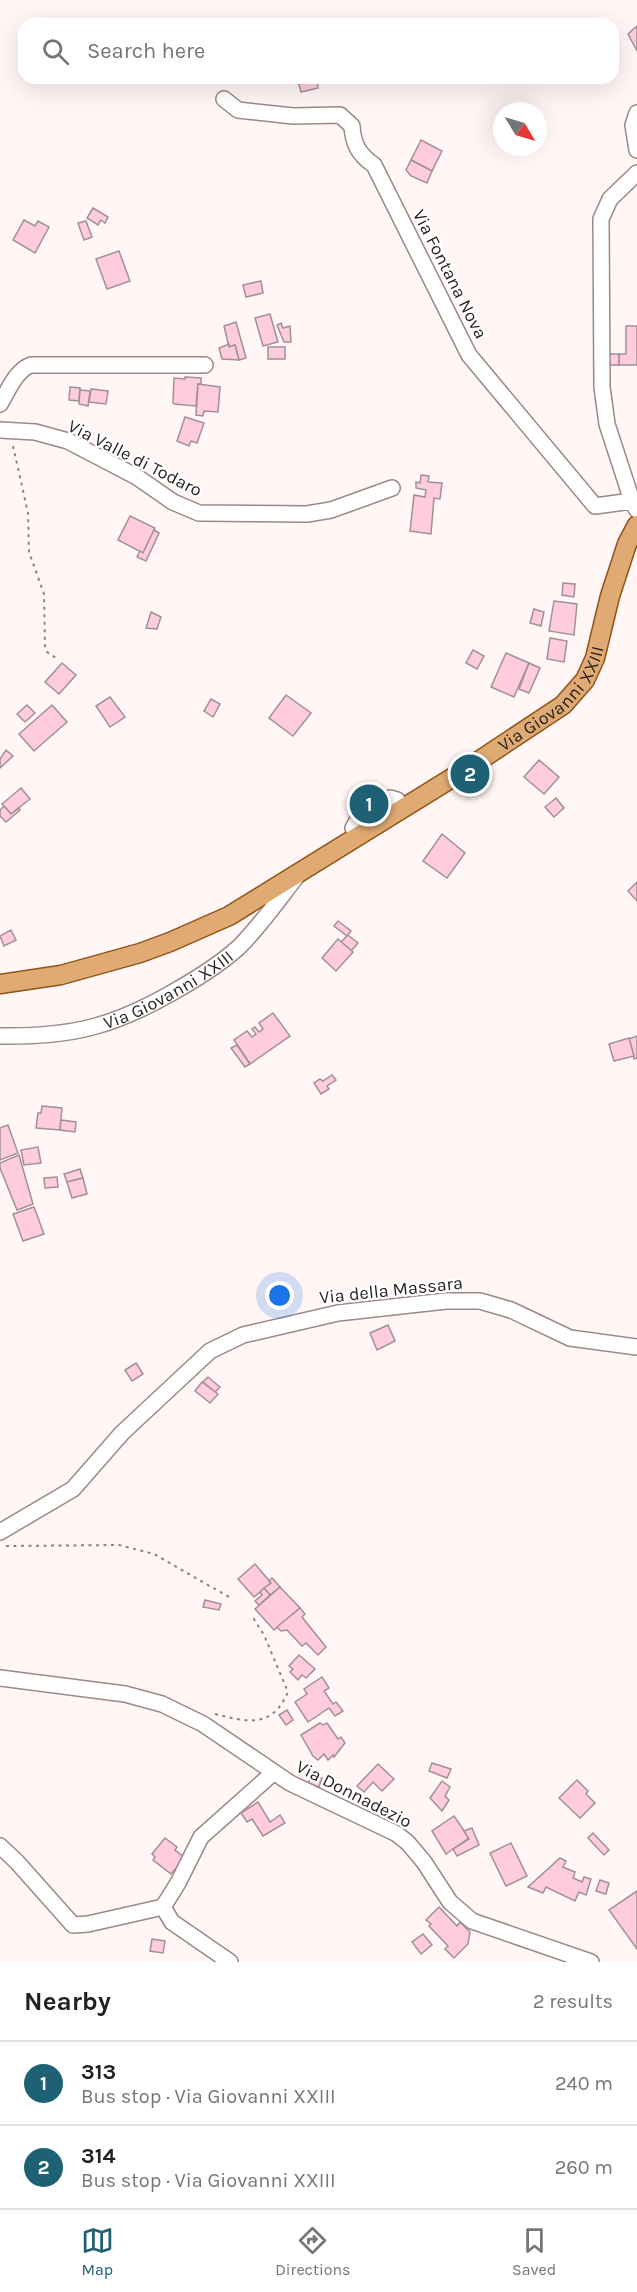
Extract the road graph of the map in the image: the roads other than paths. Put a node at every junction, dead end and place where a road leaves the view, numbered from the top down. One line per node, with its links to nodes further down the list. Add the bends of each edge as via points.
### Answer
1 (224, 99): 9 (street, Via Fontana Nova, via 238,110 293,116 340,115 352,126 353,139 362,157 374,165 469,355 595,506)
2 (637, 113): 3 (street, via 633,125)
3 (637, 150)
4 (637, 173): 9 (street, Via Fontana Nova, via 610,199 601,219 602,387 606,424)
5 (205, 365): 6 (street, via 31,365 18,374)
6 (0, 405)
7 (5, 431): 8 (street, Via Valle di Todaro, via 35,432 68,441 137,477 172,502 199,513 307,514 331,510)
8 (392, 488)
9 (634, 506)
10 (637, 525): 11 (main road, Via Giovanni XXIII, via 610,596 595,658 574,694 534,726)
11 (300, 873): 12 (main road, Via Giovanni XXIII, via 229,916 170,942 61,975); 13 (street, Via Giovanni XXIII, via 237,948 196,980 141,1010 93,1029)
12 (0, 984)
13 (0, 1036)
14 (637, 1347): 15 (street, Via della Massara, via 570,1338 480,1300 338,1312 243,1335 210,1351 122,1433 73,1489)
15 (0, 1532)
16 (0, 1678): 17 (street, Via Donnadezio, via 125,1694 162,1704 203,1724)
17 (273, 1773): 19 (street, Via Donnadezio, via 201,1837); 21 (street, Via Donnadezio, via 397,1834 424,1862 450,1902 472,1921)
18 (0, 1846): 19 (street, via 73,1925)
19 (163, 1907): 20 (street, via 172,1922)
20 (230, 1962)
21 (591, 1962)

